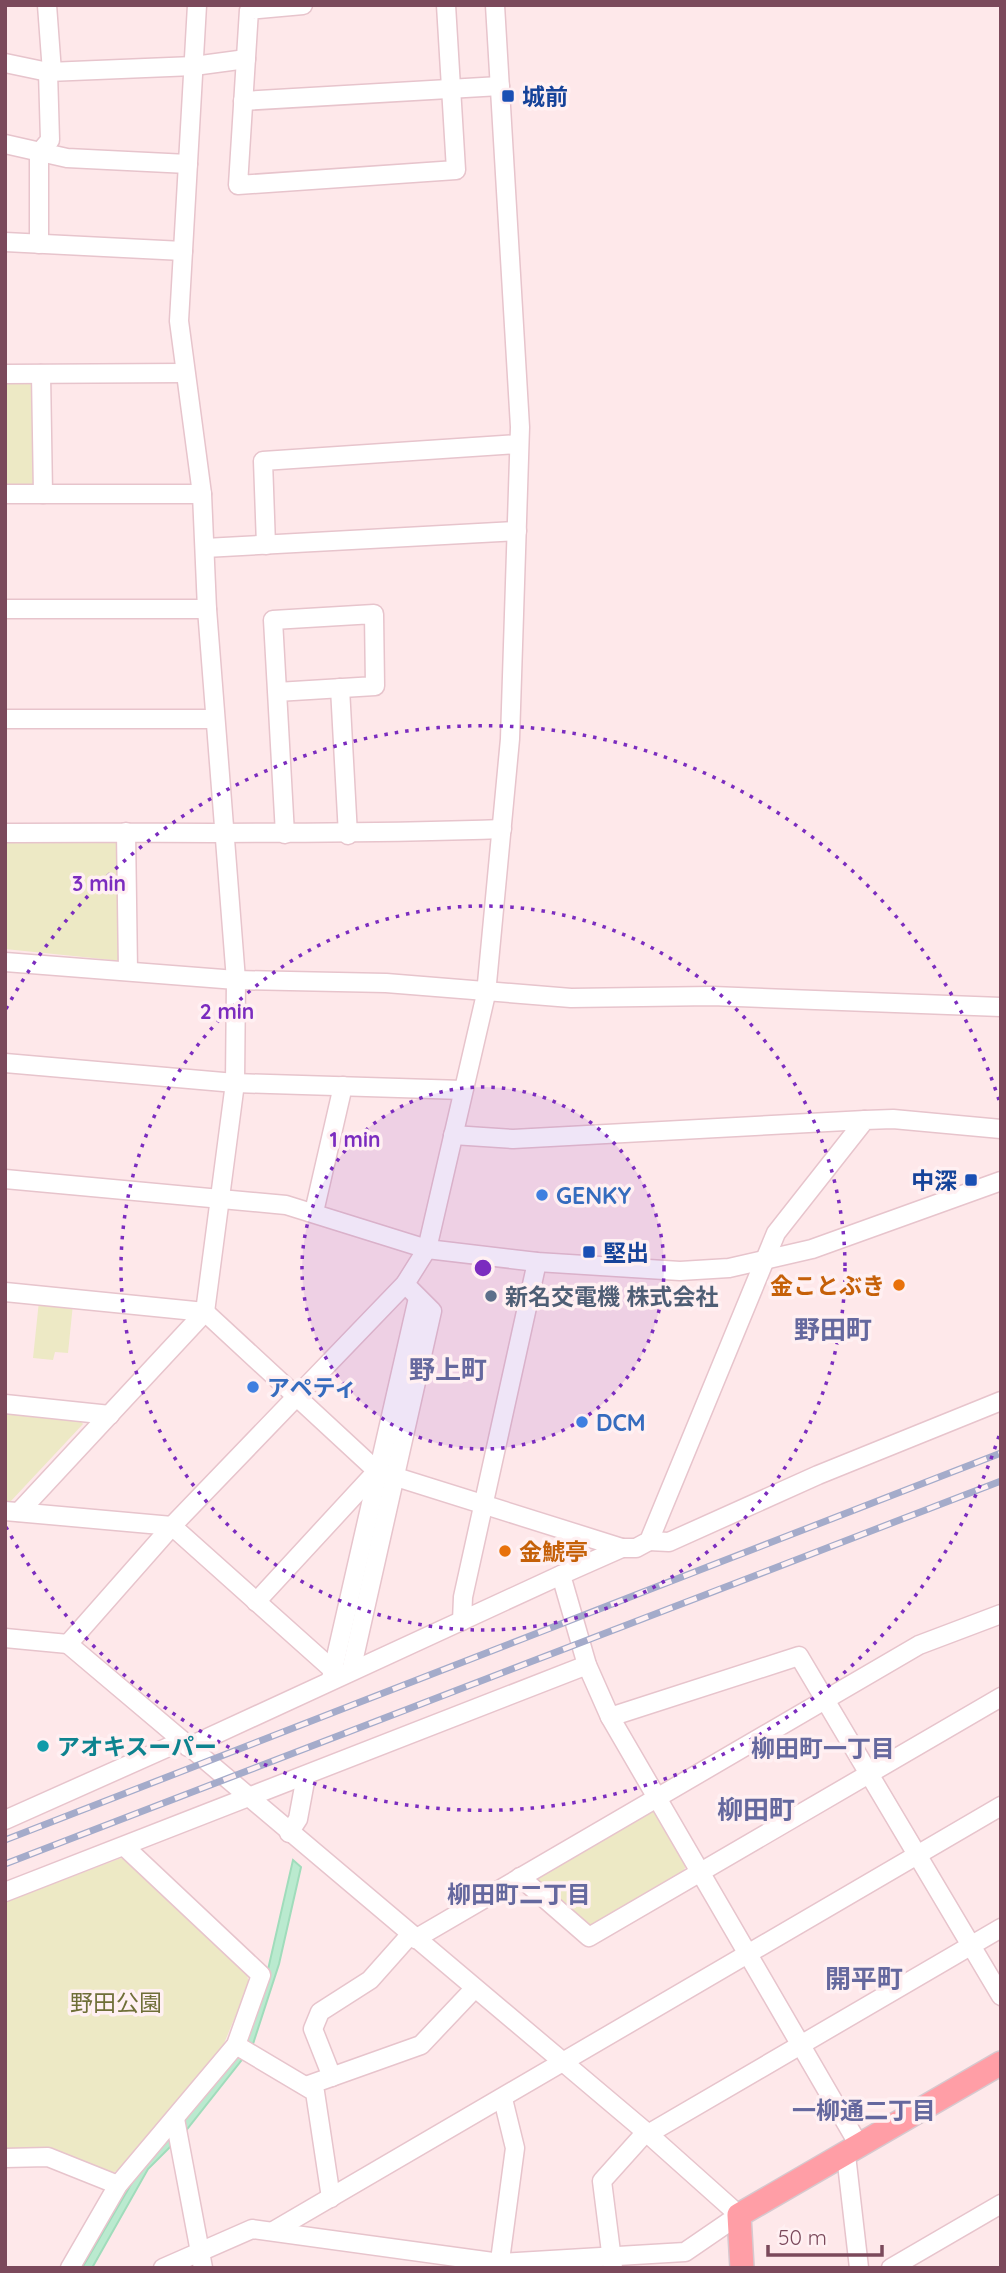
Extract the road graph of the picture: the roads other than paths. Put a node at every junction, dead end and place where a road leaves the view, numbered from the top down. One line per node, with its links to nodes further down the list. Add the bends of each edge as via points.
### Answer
1 (47, 5): 9 (street)
2 (197, 5): 8 (street)
3 (303, 5): 6 (street, via 249,10)
4 (446, 5): 11 (street)
5 (495, 5): 10 (street)
6 (246, 59): 8 (street); 12 (street)
7 (5, 63): 9 (street)
8 (194, 66): 9 (street); 15 (street)
9 (50, 72): 14 (street, via 50,140)
10 (500, 86): 11 (street); 22 (street, via 518,358)
11 (451, 89): 12 (street); 12 (street, via 456,170 238,185)
12 (243, 102)
13 (5, 144): 14 (street)
14 (39, 152): 15 (street, via 67,158); 17 (street)
15 (188, 164): 18 (street)
16 (5, 242): 17 (street)
17 (39, 244): 18 (street)
18 (183, 251): 19 (street, via 179,321)
19 (185, 373): 21 (street); 25 (street)
20 (5, 374): 21 (street)
21 (41, 374): 24 (street)
22 (519, 444): 26 (street); 27 (street, via 262,461)
23 (5, 494): 24 (street)
24 (43, 494): 25 (street)
25 (202, 494): 28 (street)
26 (517, 531): 27 (street); 35 (street, via 510,740)
27 (266, 545): 28 (street)
28 (205, 548): 30 (street)
29 (5, 609): 30 (street)
30 (207, 610): 34 (street)
31 (340, 688): 32 (street); 32 (street, via 375,685 374,614 273,620); 40 (street)
32 (277, 692): 39 (street)
33 (5, 719): 34 (street)
34 (215, 719): 37 (street)
35 (502, 829): 40 (street); 44 (street)
36 (126, 832): 37 (street); 38 (street); 42 (street)
37 (223, 832): 39 (street); 43 (street)
38 (5, 833)
39 (285, 834): 40 (street)
40 (348, 835)
41 (5, 962): 42 (street)
42 (128, 971): 43 (street)
43 (236, 980): 44 (street, via 386,984); 47 (street)
44 (486, 994): 45 (street, via 712,996); 49 (street)
45 (1001, 1007)
46 (5, 1063): 47 (street)
47 (235, 1083): 48 (street); 55 (street)
48 (343, 1086): 49 (street); 56 (street)
49 (463, 1090): 52 (street)
50 (865, 1120): 51 (street); 52 (street, via 513,1139); 59 (street, via 776,1233)
51 (1001, 1129)
52 (453, 1135): 57 (street)
53 (5, 1179): 55 (street)
54 (1001, 1181): 59 (street, via 812,1250)
55 (220, 1199): 56 (street); 62 (street)
56 (314, 1212): 57 (street)
57 (426, 1249): 58 (street); 60 (street)
58 (537, 1262): 59 (street, via 680,1271); 68 (street)
59 (761, 1263): 71 (street)
60 (405, 1284): 63 (street); 67 (street, via 432,1311)
61 (5, 1292): 62 (street)
62 (205, 1312): 63 (street); 66 (street)
63 (296, 1397): 67 (street); 70 (street)
64 (1001, 1401): 71 (street, via 853,1460 669,1542)
65 (5, 1404): 66 (street)
66 (110, 1415): 69 (street)
67 (387, 1474): 68 (street); 74 (street); 80 (street); 81 (street)
68 (483, 1503): 72 (street); 76 (street)
69 (12, 1511): 70 (street)
70 (172, 1527): 74 (street); 78 (street)
71 (649, 1541): 72 (street, via 636,1548)
72 (622, 1548): 73 (street)
73 (561, 1575): 76 (street); 79 (street)
74 (256, 1602): 81 (street)
75 (1001, 1614): 83 (street, via 919,1645)
76 (462, 1621): 80 (street)
77 (5, 1638): 78 (street)
78 (68, 1644): 85 (street)
79 (587, 1665): 84 (street); 87 (street)
80 (351, 1671): 81 (street)
81 (332, 1675): 85 (street)
82 (1001, 1697): 86 (street)
83 (825, 1699): 84 (street, via 799,1656); 86 (street); 88 (street)
84 (610, 1717): 88 (street)
85 (185, 1744): 89 (street); 91 (street)
86 (869, 1773): 94 (street); 95 (street)
87 (306, 1776): 89 (street); 92 (street, via 298,1819)
88 (656, 1797): 95 (street); 96 (street)
89 (248, 1798): 92 (street); 93 (street)
90 (1001, 1806): 94 (street)
91 (5, 1820)
92 (289, 1833): 99 (street)
93 (125, 1847): 97 (street); 105 (street, via 261,1975)
94 (918, 1855): 100 (street); 101 (street)
95 (699, 1873): 96 (street, via 589,1937); 101 (street)
96 (520, 1877): 99 (street)
97 (5, 1892)
98 (1001, 1928): 100 (street)
99 (413, 1937): 102 (street); 108 (street, via 370,1980 320,2012 313,2029)
100 (970, 1946): 103 (street); 104 (street)
101 (747, 1956): 104 (street); 107 (street)
102 (474, 1989): 107 (street); 108 (street, via 421,2045)
103 (1001, 1996)
104 (802, 2047): 112 (street); 113 (street)
105 (242, 2048): 109 (street); 111 (street)
106 (1001, 2063): 113 (main road)
107 (564, 2064): 110 (street); 112 (street)
108 (332, 2077): 109 (street)
109 (306, 2086): 116 (street, via 315,2092)
110 (503, 2099): 116 (street); 122 (street, via 515,2148)
111 (177, 2129): 115 (street, via 153,2140); 120 (street)
112 (647, 2133): 118 (street); 121 (street, via 602,2181)
113 (853, 2151): 118 (main road); 126 (street)
114 (5, 2158): 115 (street, via 48,2157)
115 (118, 2185): 123 (street)
116 (331, 2198): 119 (street)
117 (1001, 2204): 127 (street)
118 (739, 2215): 121 (street, via 685,2252); 125 (main road)
119 (275, 2230): 120 (street, via 253,2229); 122 (street)
120 (201, 2260): 124 (street)
121 (612, 2262): 122 (street)
122 (499, 2265)
123 (70, 2268)
124 (163, 2268)
125 (743, 2268)
126 (859, 2268)
127 (891, 2268)

